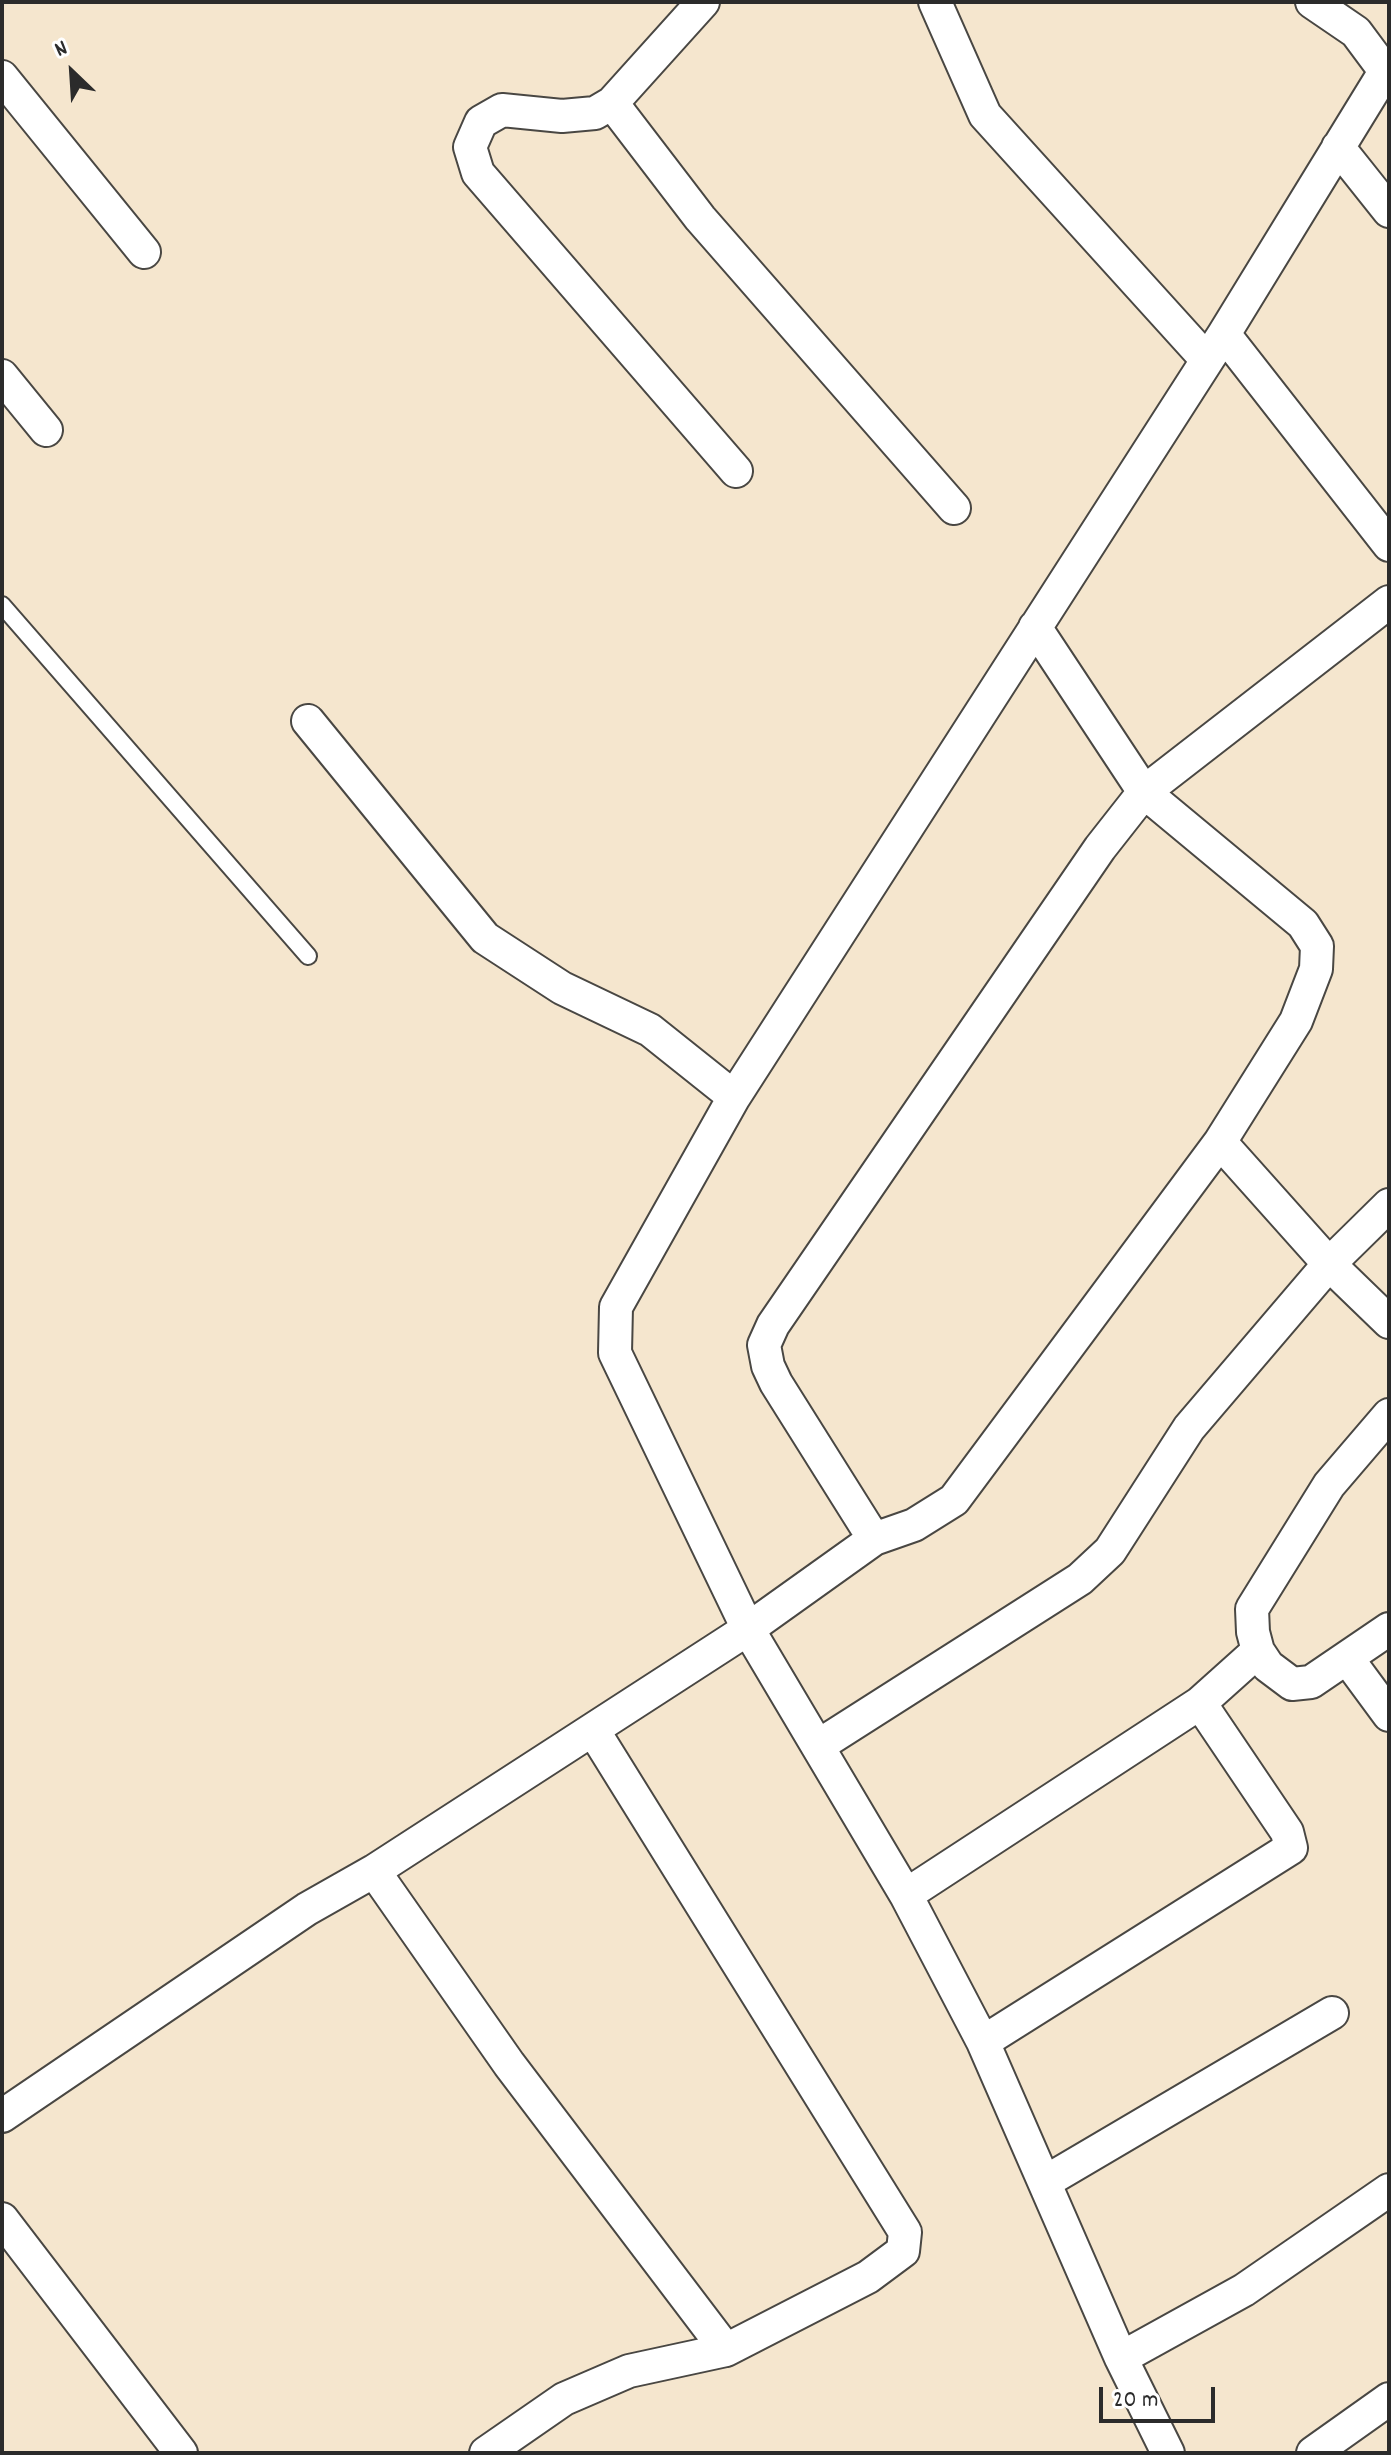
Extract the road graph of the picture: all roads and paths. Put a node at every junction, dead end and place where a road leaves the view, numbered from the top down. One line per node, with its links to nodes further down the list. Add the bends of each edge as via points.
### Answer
1 (703, 2): 6 (street)
2 (935, 2): 10 (street, via 985,115)
3 (1312, 2): 4 (street, via 1356,32)
4 (1387, 68): 7 (street)
5 (2, 77): 9 (street)
6 (612, 103): 13 (street, via 595,113 562,116 502,110 481,122 470,147 478,173); 14 (street, via 700,218)
7 (1338, 147): 8 (street); 10 (street)
8 (1389, 211)
9 (144, 252)
10 (1215, 347): 15 (street); 18 (street)
11 (2, 376): 12 (street)
12 (46, 430)
13 (736, 471)
14 (954, 508)
15 (1389, 545)
16 (1389, 602): 20 (street)
17 (2, 605): 21 (lane)
18 (1035, 627): 20 (street); 22 (street)
19 (308, 721): 22 (street, via 485,938 562,988 650,1030)
20 (1144, 792): 23 (street, via 1303,924 1317,946 1316,969 1296,1021); 28 (street, via 1100,848 764,1345 776,1383)
21 (308, 956)
22 (734, 1097): 29 (street, via 616,1307 615,1353)
23 (1220, 1142): 25 (street); 28 (street, via 954,1500 914,1525)
24 (1389, 1205): 25 (street)
25 (1329, 1264): 26 (street); 36 (street, via 1189,1428 1110,1551 1080,1579)
26 (1389, 1322)
27 (1389, 1415): 31 (street, via 1329,1485 1252,1609)
28 (874, 1539): 29 (street)
29 (748, 1629): 35 (street); 36 (street)
30 (1389, 1629): 32 (street)
31 (1258, 1651): 32 (street, via 1292,1684 1311,1682); 33 (street)
32 (1347, 1658): 34 (street)
33 (1200, 1703): 38 (street); 40 (street, via 1287,1832 1291,1848)
34 (1389, 1715)
35 (593, 1730): 37 (street); 45 (street, via 905,2232 903,2251 868,2277)
36 (818, 1746): 38 (street)
37 (374, 1871): 41 (street, via 307,1909); 45 (street, via 509,2064)
38 (906, 1895): 40 (street)
39 (1332, 2013): 42 (street)
40 (983, 2042): 42 (street)
41 (2, 2116)
42 (1045, 2182): 46 (street)
43 (1389, 2190): 46 (street, via 1244,2290)
44 (2, 2219): 48 (street)
45 (726, 2350): 49 (street, via 629,2371 564,2399)
46 (1121, 2358): 50 (street)
47 (1389, 2399): 51 (street)
48 (181, 2453)
49 (486, 2453)
50 (1168, 2453)
51 (1313, 2453)

